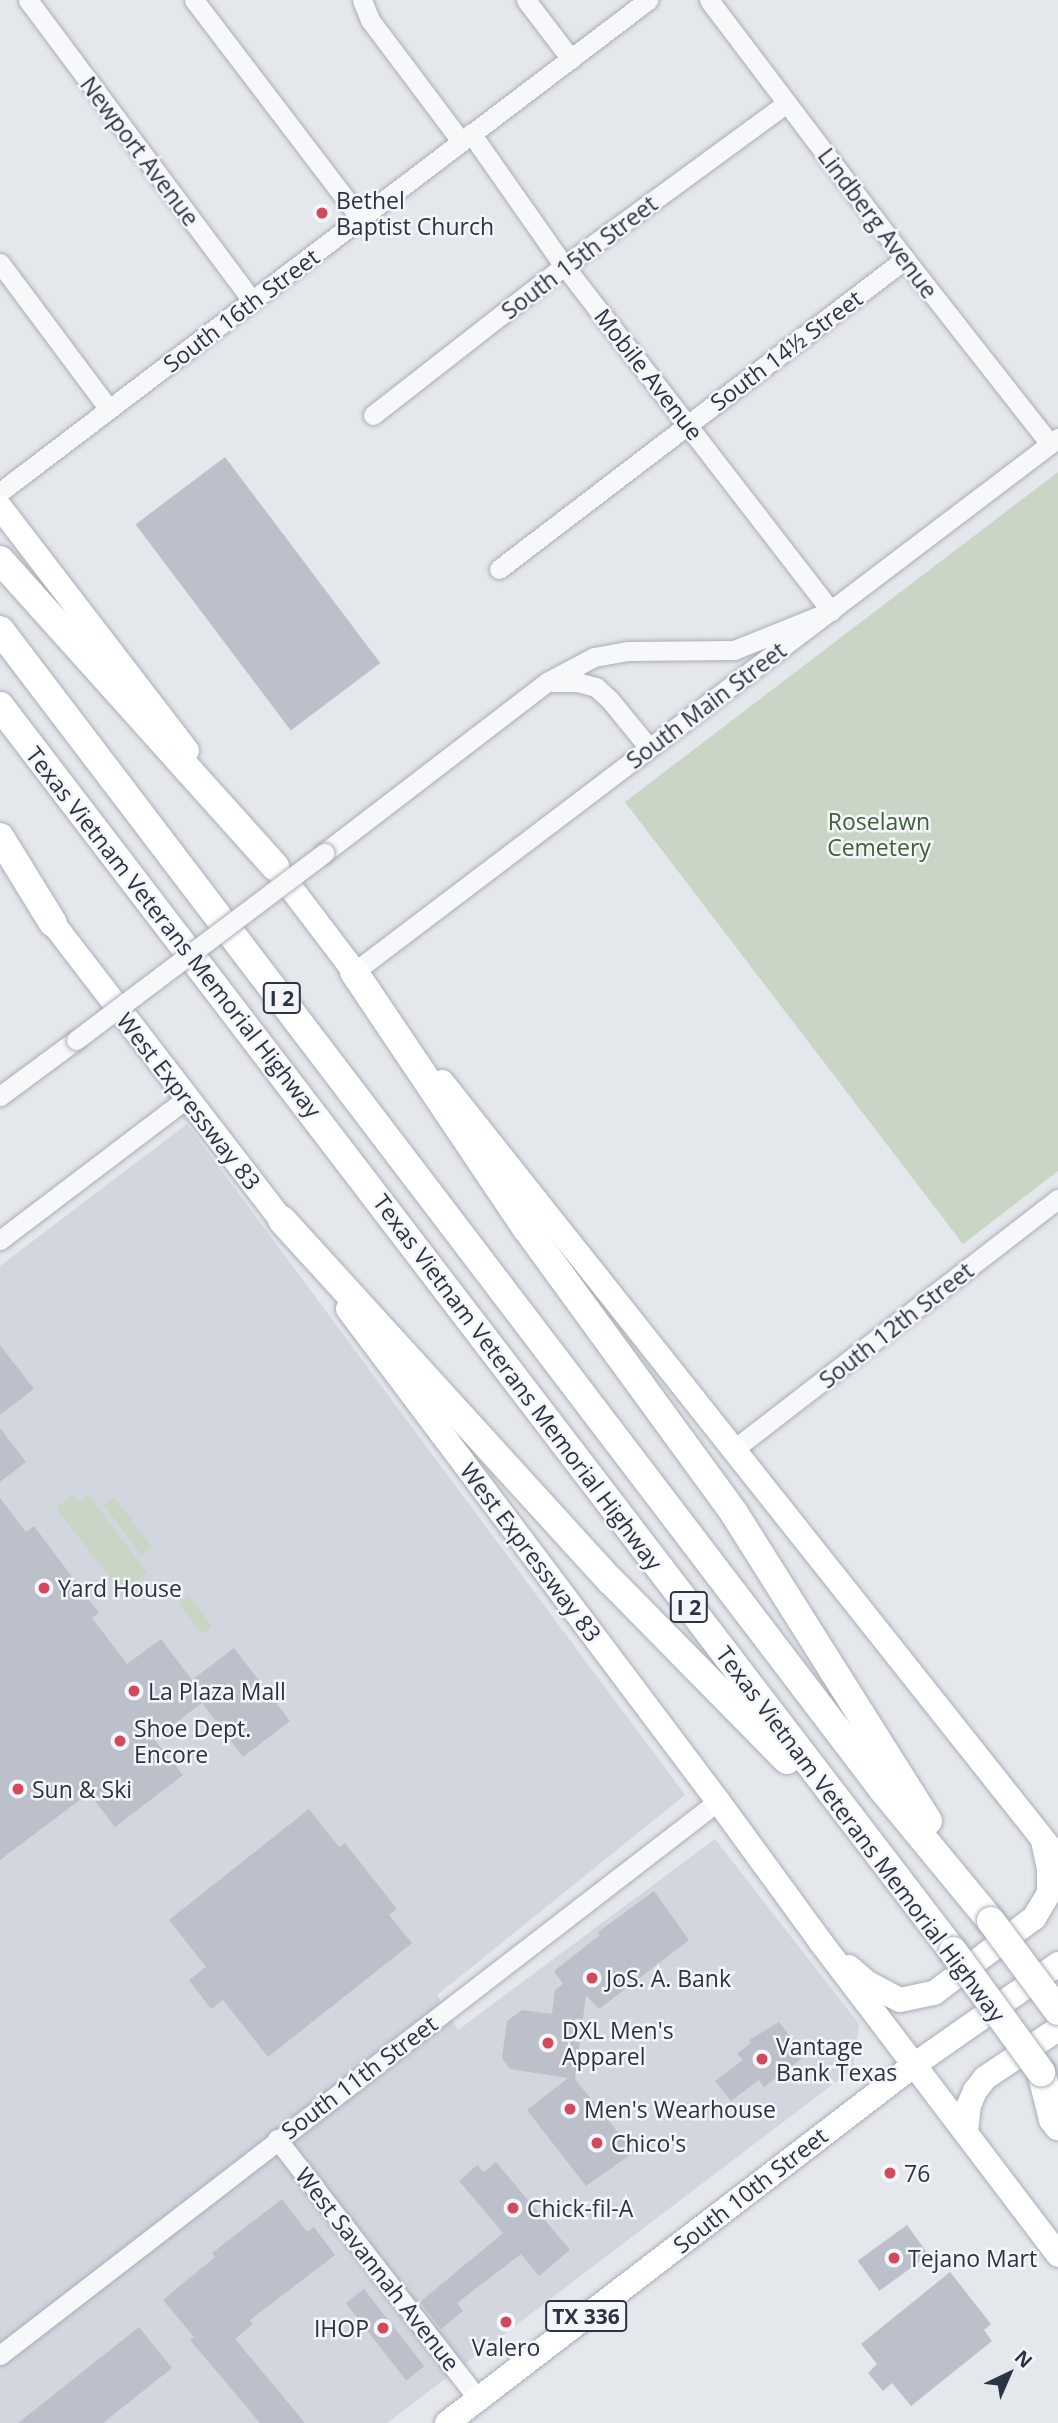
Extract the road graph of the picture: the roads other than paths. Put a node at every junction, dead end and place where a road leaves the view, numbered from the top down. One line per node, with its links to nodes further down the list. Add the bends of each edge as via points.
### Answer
1 (27, 0): 14 (street, Newport Avenue)
2 (194, 0): 10 (street)
3 (362, 0): 9 (street, Mobile Avenue, via 370,20)
4 (526, 0): 7 (street)
5 (648, 0): 7 (street, South 16th Street)
6 (709, 0): 8 (street, Lindberg Avenue)
7 (570, 59): 9 (street, South 16th Street)
8 (787, 103): 11 (street, Lindberg Avenue); 13 (street, South 15th Street)
9 (466, 137): 10 (street, South 16th Street); 13 (street, Mobile Avenue)
10 (360, 219): 14 (street, South 16th Street)
11 (905, 259): 17 (street, South 14½ Street); 18 (street, Lindberg Avenue)
12 (0, 263): 15 (street)
13 (564, 266): 16 (street, South 15th Street); 17 (street, Mobile Avenue)
14 (252, 301): 15 (street, South 16th Street)
15 (109, 409): 19 (street, South 16th Street)
16 (373, 415)
17 (689, 424): 22 (street, South 14½ Street); 23 (street, Mobile Avenue)
18 (1054, 441): 23 (street, South Main Street)
19 (0, 492)
20 (0, 507): 30 (main road)
21 (0, 560): 30 (highway)
22 (499, 569)
23 (831, 611): 25 (street, via 734,650 628,651 594,657); 27 (street, South Main Street)
24 (0, 630): 43 (highway, Texas Vietnam Veterans Memorial Highway / I 2, via 883,1790)
25 (547, 682): 27 (street, via 596,687); 33 (street, bridge)
26 (0, 706): 41 (highway, Texas Vietnam Veterans Memorial Highway / I 2)
27 (649, 748): 32 (street, South Main Street)
28 (0, 837): 31 (highway)
29 (0, 854): 31 (main road, West Expressway 83)
30 (275, 867): 32 (main road)
31 (53, 923): 34 (main road, West Expressway 83)
32 (354, 972): 38 (main road); 43 (highway, via 527,1229 734,1513)
33 (0, 1096)
34 (186, 1099): 36 (main road, West Expressway 83); 37 (street)
35 (1058, 1199): 38 (street, South 12th Street)
36 (282, 1220): 39 (main road, West Expressway 83); 41 (highway, via 611,1581)
37 (0, 1240)
38 (733, 1450): 40 (main road)
39 (718, 1801): 44 (main road, West Expressway 83); 53 (street, South 11th Street)
40 (1042, 1837): 42 (main road); 44 (main road, via 1049,1893 1042,1907 1034,1918 934,1993 900,2000 866,1982)
41 (866, 1841): 49 (highway, Texas Vietnam Veterans Memorial Highway / I 2, bridge)
42 (1058, 1858)
43 (991, 1921): 46 (highway, Texas Vietnam Veterans Memorial Highway / I 2, bridge)
44 (820, 1941): 48 (main road, West Expressway 83)
45 (1058, 1964): 48 (main road, South 10th Street / TX 336)
46 (1058, 2011)
47 (1058, 2029): 52 (main road, via 985,2078 969,2105)
48 (914, 2065): 52 (main road, West Expressway 83); 56 (main road, South 10th Street / TX 336)
49 (1041, 2072): 50 (highway, Texas Vietnam Veterans Memorial Highway / I 2); 51 (highway)
50 (1058, 2095)
51 (1058, 2126)
52 (966, 2132): 54 (main road, West Expressway 83)
53 (277, 2139): 55 (street, South 11th Street); 56 (street, West Savannah Avenue)
54 (1058, 2255)
55 (0, 2354)
56 (478, 2399): 57 (main road, South 10th Street / TX 336)
57 (447, 2423)

